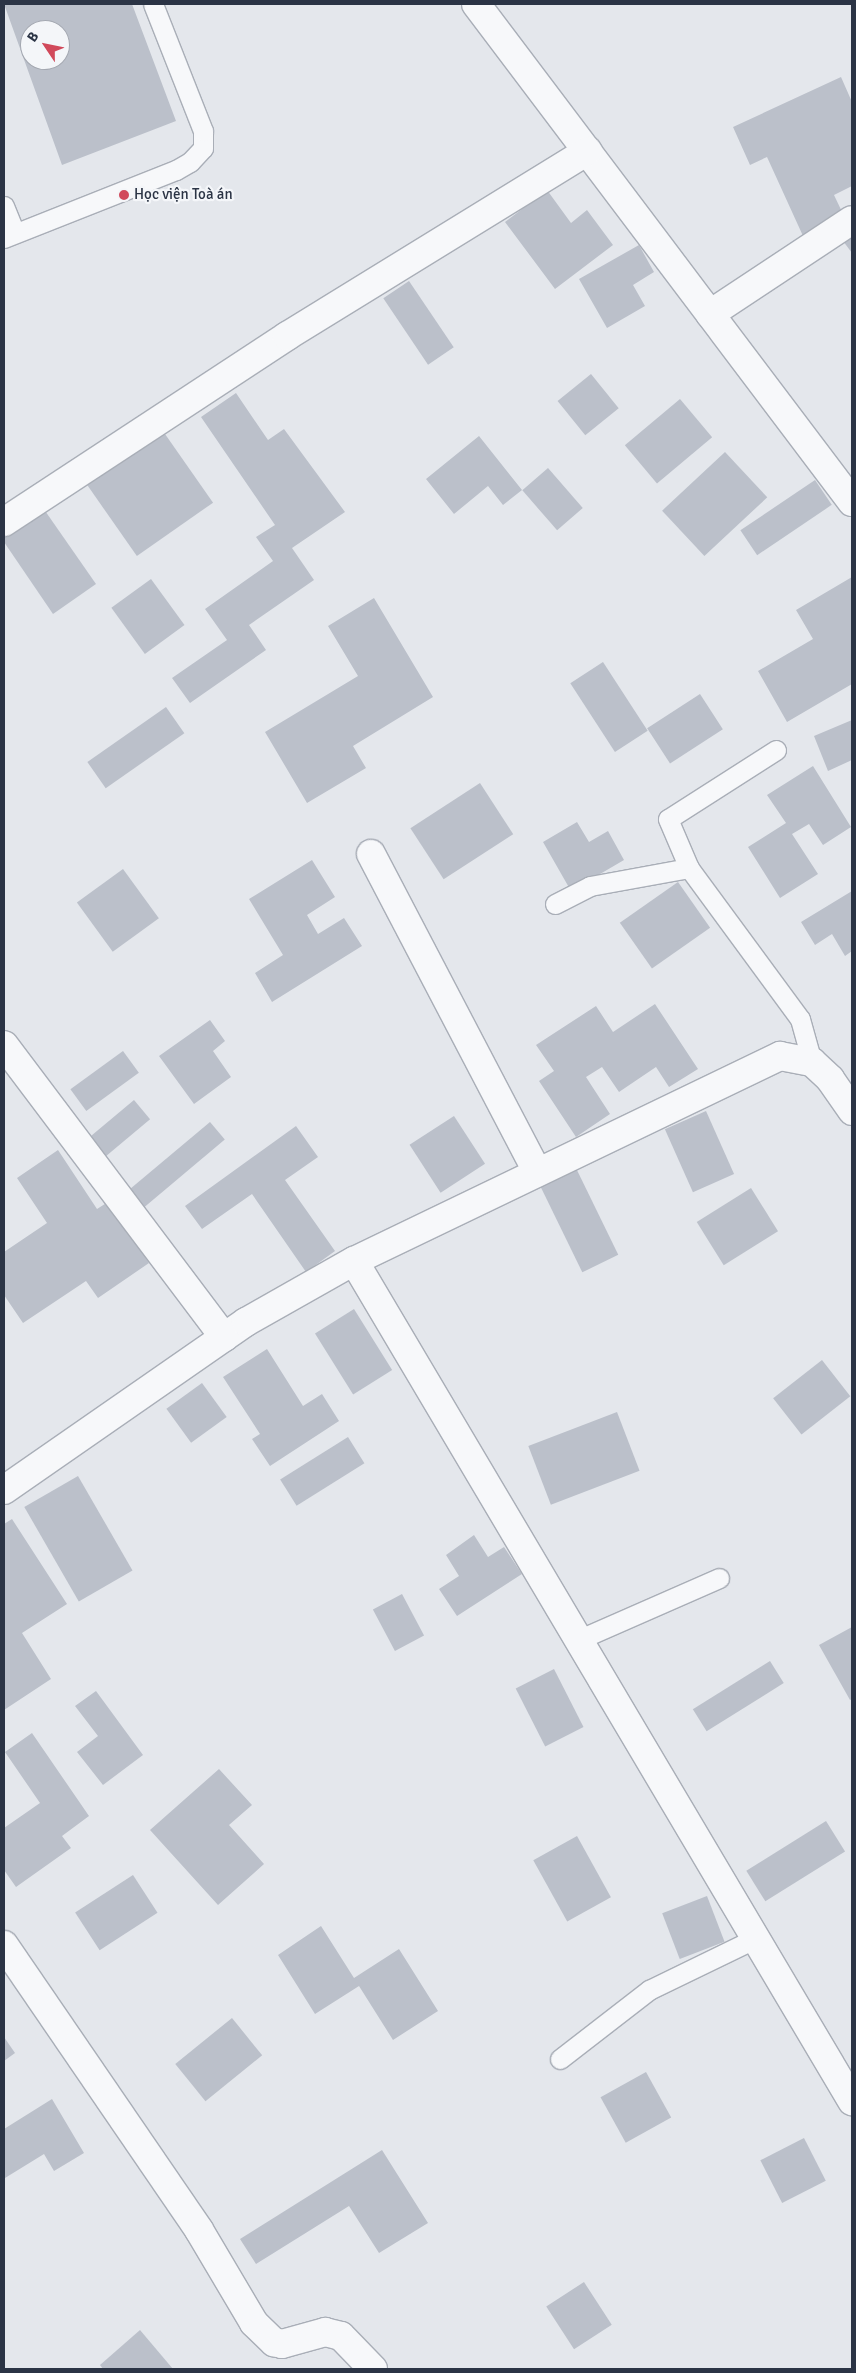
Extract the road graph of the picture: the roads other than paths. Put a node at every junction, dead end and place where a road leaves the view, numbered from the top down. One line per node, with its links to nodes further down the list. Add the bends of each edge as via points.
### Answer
1 (153, 4): 6 (lane, via 202,131 203,148 190,162 176,170)
2 (476, 4): 3 (street)
3 (588, 150): 7 (street); 9 (street, via 287,336)
4 (4, 206): 6 (lane)
5 (852, 220): 7 (street)
6 (9, 235)
7 (710, 314): 8 (street)
8 (852, 502)
9 (4, 522)
10 (776, 750): 12 (lane, via 668,820)
11 (371, 854): 17 (street)
12 (689, 868): 13 (lane, via 590,886); 15 (lane, via 800,1019)
13 (555, 904)
14 (4, 1045): 19 (street)
15 (812, 1062): 16 (street, via 830,1079); 17 (street, via 780,1056)
16 (852, 1110)
17 (537, 1172): 18 (street)
18 (354, 1261): 19 (street); 22 (street)
19 (224, 1337): 20 (street)
20 (4, 1490)
21 (719, 1578): 22 (lane)
22 (578, 1640): 23 (street)
23 (754, 1939): 25 (lane, via 649,1990); 26 (street)
24 (4, 1945): 27 (street, via 194,2222 254,2323 274,2342 282,2344 325,2332 341,2336)
25 (560, 2059)
26 (852, 2101)
27 (373, 2369)

